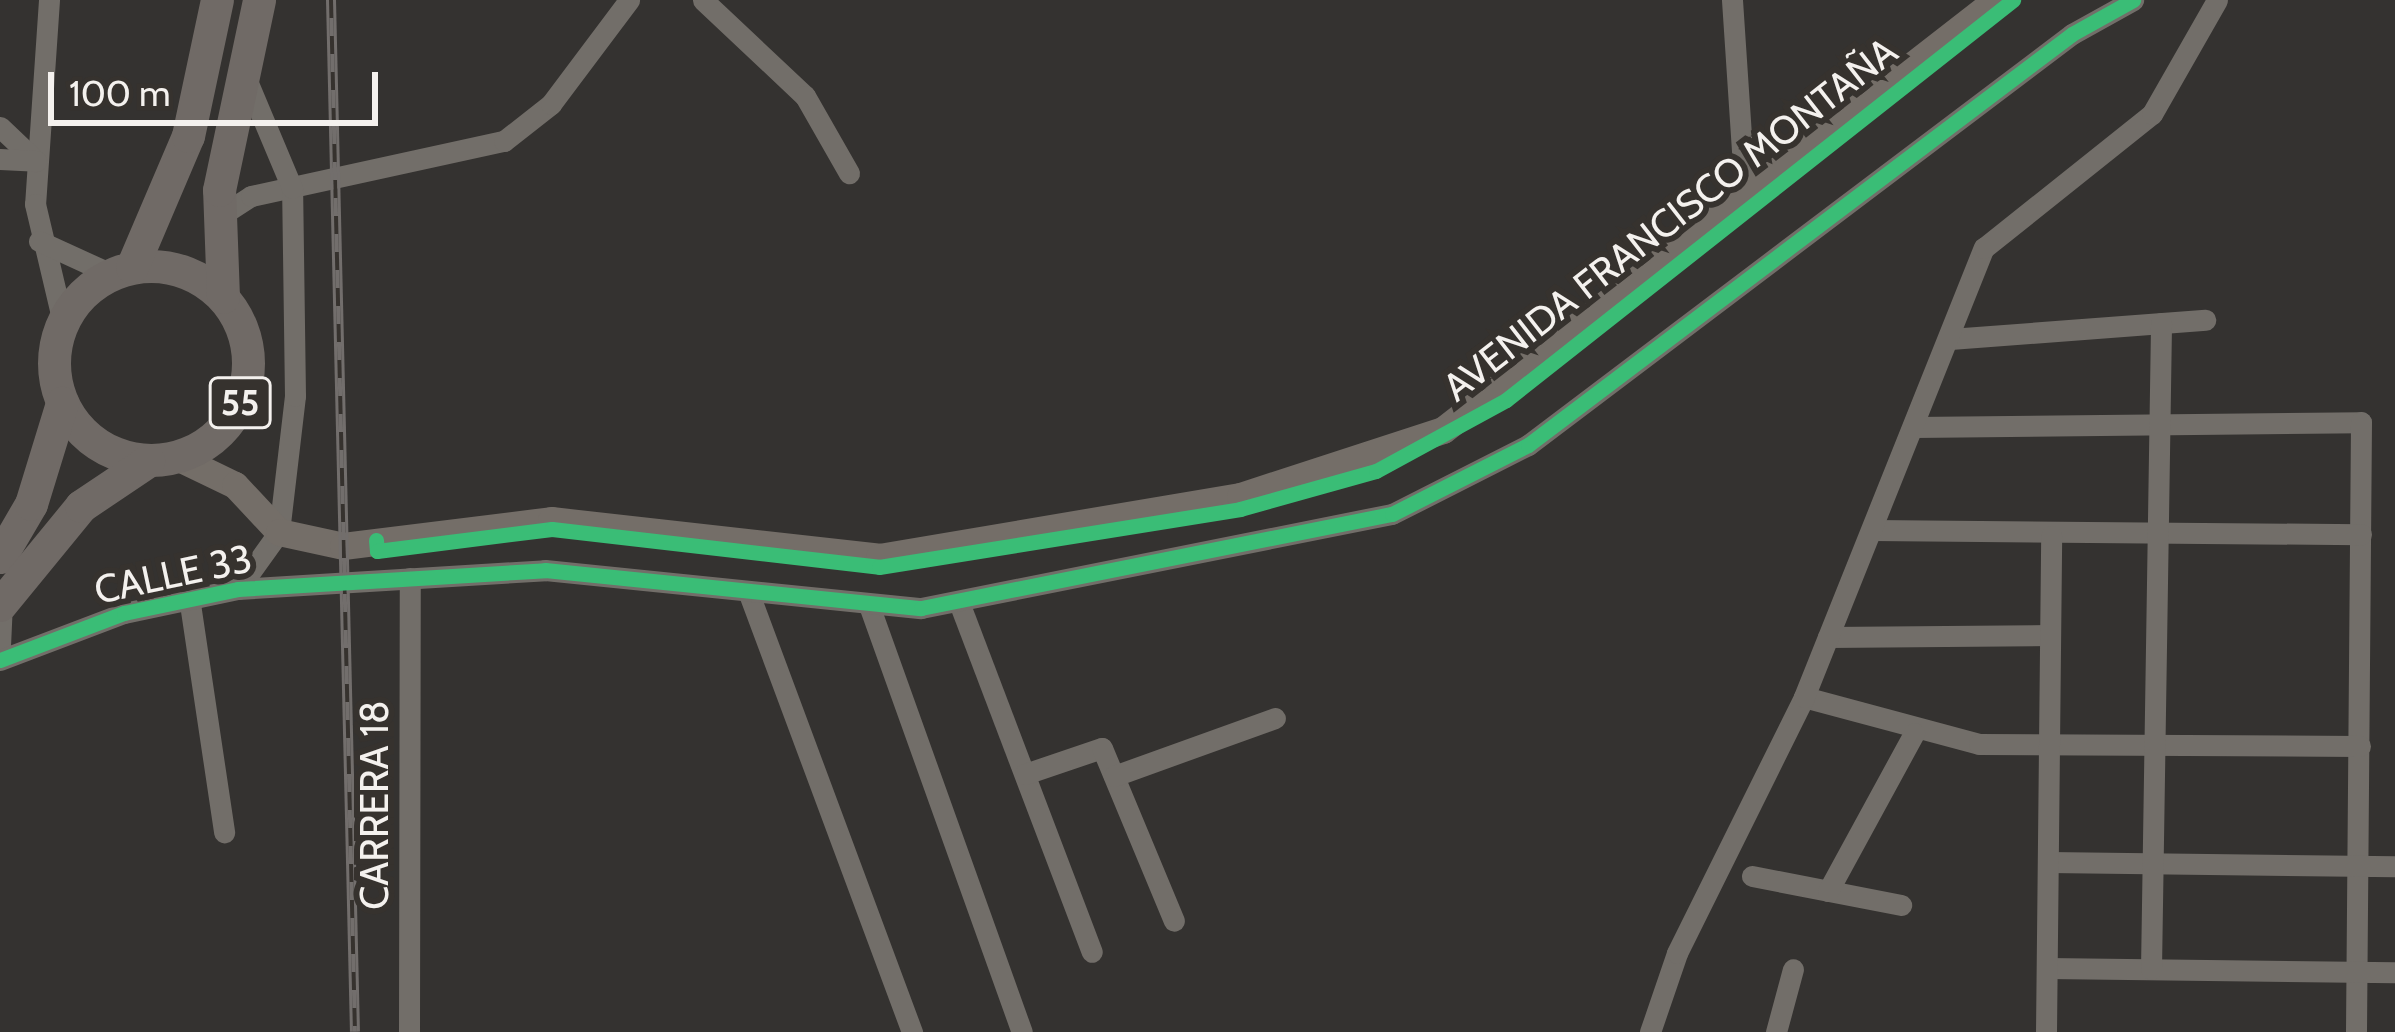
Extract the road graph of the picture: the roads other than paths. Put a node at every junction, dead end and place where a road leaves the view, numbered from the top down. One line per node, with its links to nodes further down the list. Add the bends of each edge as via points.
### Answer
1 (50, 0): 13 (street)
2 (217, 0): 19 (highway, via 188,136)
3 (259, 0): 10 (highway, 55)
4 (629, 0): 15 (street, via 551,104 504,141)
5 (703, 0): 14 (street, via 805,96)
6 (1732, 0): 16 (street)
7 (1996, 0): 16 (main road, AVENIDA FRANCISCO MONTAÑA)
8 (2133, 0): 40 (street, CALLE 33, via 1468,480 1392,514 1271,544)
9 (2217, 0): 24 (street, via 2152,114 1984,248)
10 (244, 74): 15 (street); 17 (highway, 55)
11 (0, 127): 13 (street)
12 (0, 159): 13 (street)
13 (36, 161): 18 (street)
14 (849, 173)
15 (292, 188): 17 (street); 30 (street, via 294,417)
16 (1745, 196): 30 (main road, AVENIDA FRANCISCO MONTAÑA, via 1443,430 1240,496 879,557 551,520 343,546)
17 (217, 218): 20 (highway, 55)
18 (39, 241): 19 (street); 22 (street)
19 (122, 270): 20 (highway, via 182,270); 22 (highway)
20 (223, 297): 28 (highway, 55, via 244,331 244,390 212,440)
21 (2205, 320): 23 (street)
22 (63, 322): 25 (highway, via 54,362)
23 (2162, 323): 24 (street); 27 (street)
24 (1951, 338): 26 (street)
25 (62, 403): 28 (highway, via 91,440); 34 (highway, via 31,504)
26 (1914, 427): 27 (street); 29 (street)
27 (2160, 427): 31 (street, via 2361,422); 32 (street)
28 (163, 459): 30 (main road, via 235,485); 39 (highway, 55, via 81,506)
29 (1872, 530): 33 (street); 43 (street)
30 (279, 532): 36 (street)
31 (2360, 534): 32 (street); 49 (street)
32 (2158, 535): 33 (street); 51 (street)
33 (2051, 536): 42 (street)
34 (0, 556)
35 (410, 578): 36 (street, CALLE 33); 37 (street, CALLE 33, via 545,569); 69 (street, CARRERA 18)
36 (238, 589): 38 (street, CALLE 33)
37 (748, 591): 41 (street, CALLE 33); 70 (street)
38 (189, 597): 45 (street, CALLE 33); 54 (street)
39 (1, 604): 44 (street)
40 (960, 605): 41 (street, CALLE 33); 52 (street)
41 (870, 608): 71 (street)
42 (2050, 635): 43 (street); 50 (street)
43 (1828, 637): 46 (street)
44 (0, 646)
45 (0, 660)
46 (1804, 697): 48 (street); 72 (street, via 1677,953)
47 (1275, 718): 53 (street)
48 (1914, 733): 50 (street); 60 (street)
49 (2360, 746): 51 (street); 57 (street)
50 (2049, 747): 51 (street); 55 (street)
51 (2154, 747): 56 (street)
52 (1024, 774): 53 (street, via 1102,748); 63 (street)
53 (1114, 776): 62 (street)
54 (224, 832)
55 (2048, 862): 56 (street); 64 (street)
56 (2153, 863): 57 (street); 66 (street)
57 (2358, 866): 58 (street); 67 (street)
58 (2395, 866)
59 (1752, 876): 60 (street)
60 (1828, 891): 61 (street)
61 (1901, 905)
62 (1174, 921)
63 (1092, 952)
64 (2047, 968): 66 (street); 74 (street)
65 (1793, 969): 73 (street)
66 (2151, 969): 67 (street)
67 (2357, 972): 68 (street); 75 (street)
68 (2395, 973)
69 (409, 1032)
70 (912, 1032)
71 (1022, 1032)
72 (1650, 1032)
73 (1776, 1032)
74 (2046, 1032)
75 (2356, 1032)

